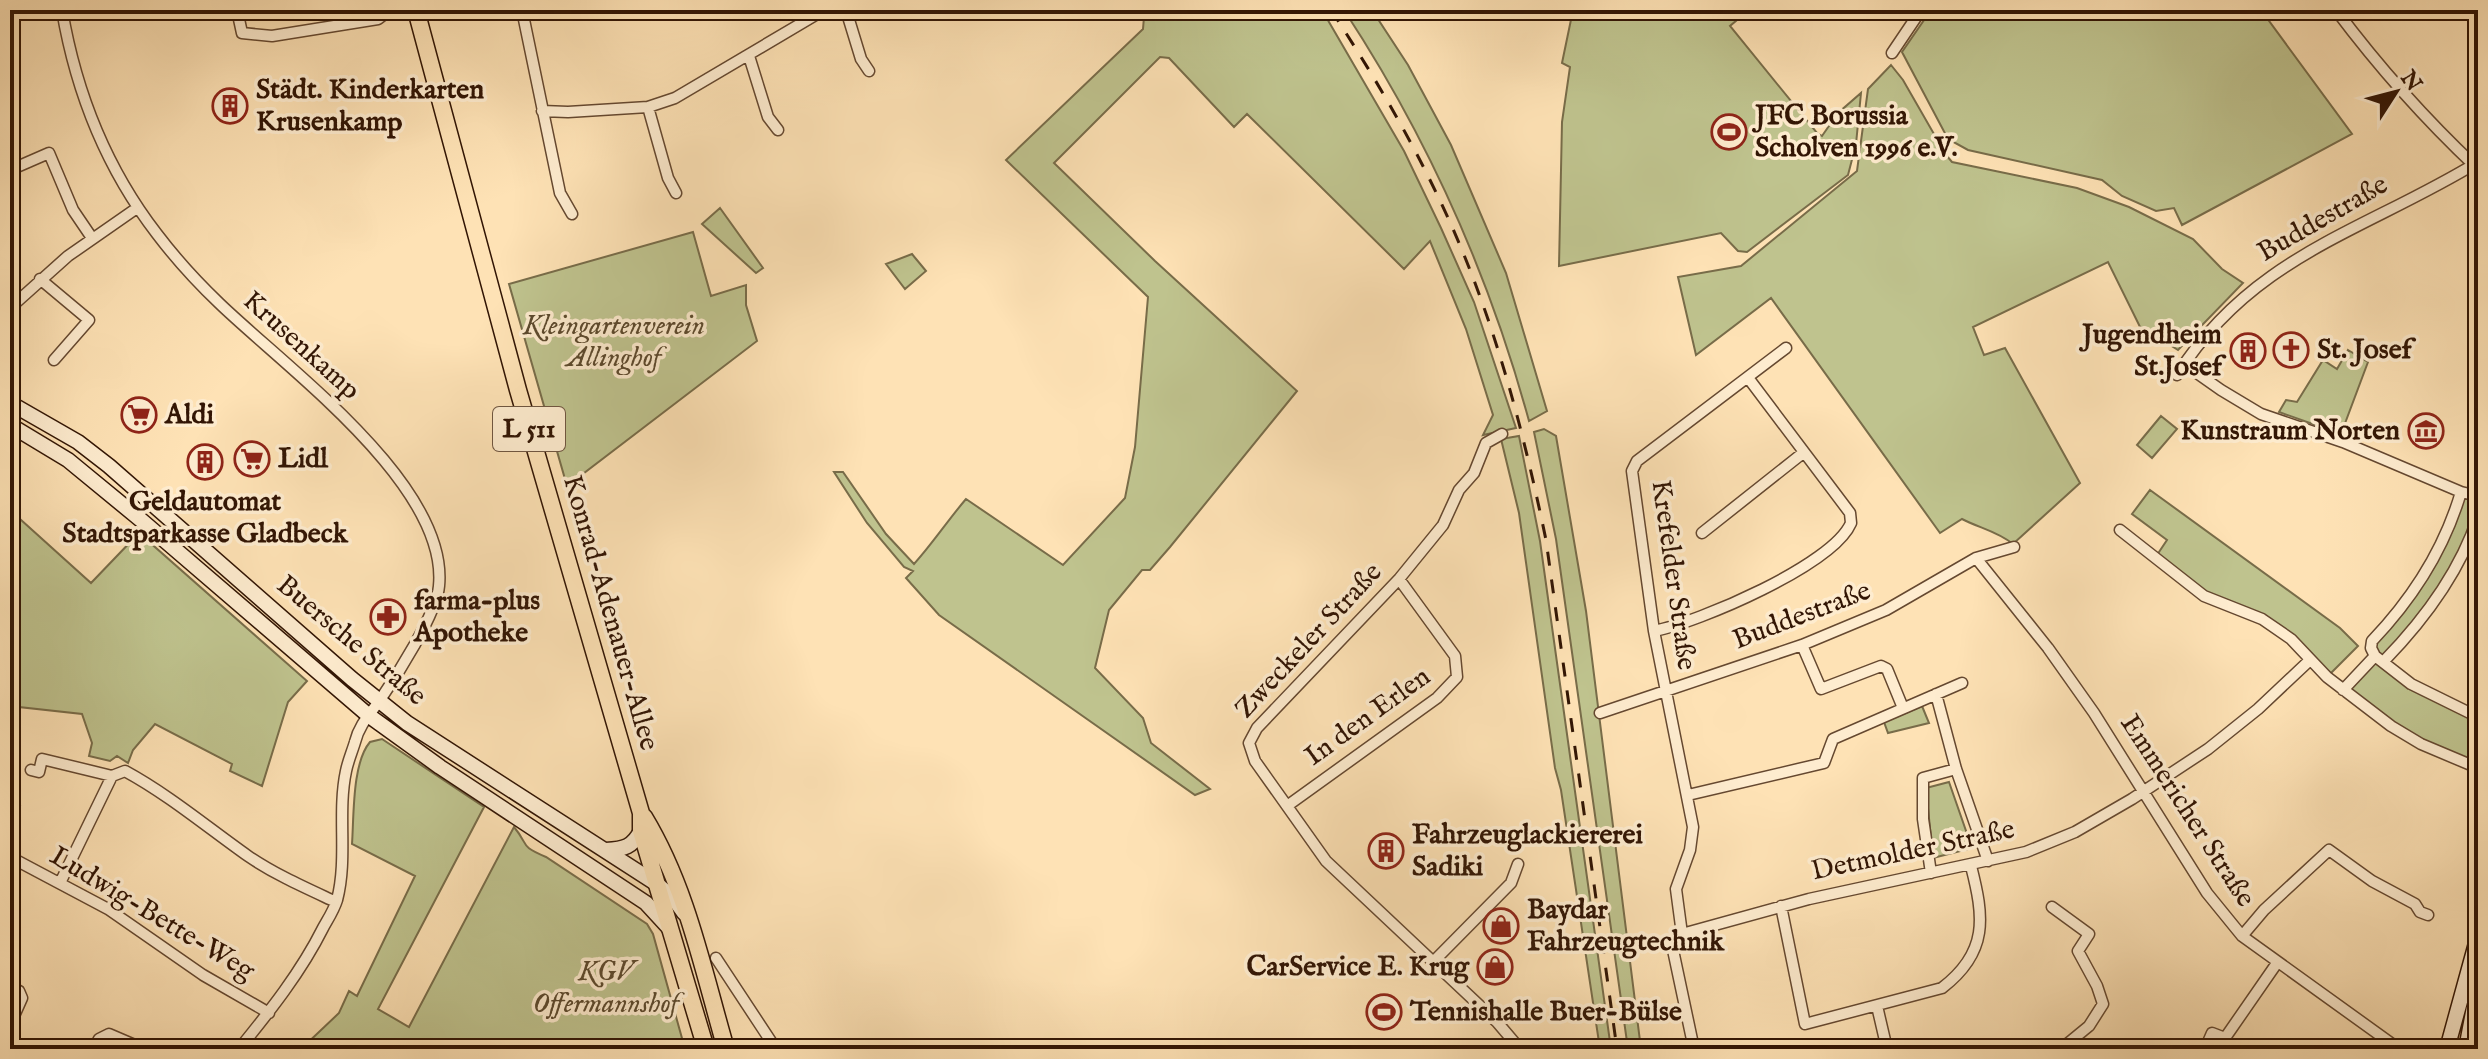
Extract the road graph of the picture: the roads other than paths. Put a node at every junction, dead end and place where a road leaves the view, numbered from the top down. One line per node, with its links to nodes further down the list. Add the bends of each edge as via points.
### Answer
1 (62, 10): 19 (street, Krusenkamp, via 91,121)
2 (237, 10): 9 (street, via 242,33 272,36 378,19)
3 (416, 10): 61 (main road, Konrad-Adenauer-Allee / L 511, via 518,390)
4 (522, 10): 14 (street)
5 (824, 10): 11 (street)
6 (846, 10): 12 (street)
7 (1921, 10): 10 (street)
8 (2336, 10): 16 (street, via 2436,128)
9 (386, 13)
10 (1892, 53)
11 (749, 56): 13 (street, via 690,91); 15 (street, via 768,117)
12 (869, 71)
13 (648, 107): 14 (street); 18 (street)
14 (542, 111): 20 (street, via 560,193)
15 (778, 130)
16 (2477, 165): 26 (street, Buddestraße, via 2317,246 2254,287)
17 (10, 170): 21 (street, via 49,153 73,210)
18 (676, 193)
19 (137, 208): 21 (street); 49 (street, Krusenkamp, via 219,303 342,414 380,456 434,539 440,558 439,589 430,615)
20 (572, 214)
21 (92, 238): 22 (street)
22 (40, 279): 23 (street); 25 (street, via 89,320)
23 (10, 308)
24 (1786, 348): 28 (street, Krefelder Straße)
25 (54, 360)
26 (2184, 364): 27 (street, Buddestraße); 33 (street, via 2261,414)
27 (2177, 375)
28 (1749, 379): 32 (street); 41 (street, Krefelder Straße, via 1637,461 1632,471)
29 (10, 403): 49 (main road, Buersche Straße, via 109,466)
30 (10, 425): 52 (main road, Buersche Straße, via 68,460)
31 (1502, 434): 40 (street, Zweckeler Straße, via 1486,443 1443,525)
32 (1803, 453): 37 (street); 41 (street, via 1850,513 1849,528 1839,540 1745,599)
33 (2461, 492): 34 (street); 43 (street, via 2439,553 2372,641)
34 (2478, 496)
35 (2478, 517): 43 (street, via 2437,598 2411,633)
36 (2120, 530): 44 (street, via 2204,596 2262,619)
37 (1702, 533)
38 (2014, 547): 39 (street, Buddestraße)
39 (1976, 558): 42 (street, Buddestraße, via 1886,610); 58 (street, Emmericher Straße, via 2048,648)
40 (1399, 579): 60 (street, Zweckeler Straße, via 1251,735 1255,761); 60 (street, In den Erlen, via 1455,656 1457,677 1437,698)
41 (1654, 631): 47 (street, Krefelder Straße)
42 (1802, 645): 47 (street, Buddestraße); 50 (street, via 1821,689 1881,666)
43 (2380, 658): 46 (street); 53 (street, via 2411,684)
44 (2310, 660): 46 (street); 58 (street, Detmolder Straße, via 2252,715)
45 (1962, 683): 48 (street)
46 (2343, 690): 54 (street, via 2421,744)
47 (1666, 692): 51 (street, Buddestraße); 59 (street, Krefelder Straße)
48 (1936, 694): 50 (street); 55 (street)
49 (380, 701): 52 (street, Krusenkamp); 63 (main road, Buersche Straße)
50 (1903, 708): 59 (street, via 1833,739 1824,763)
51 (1600, 713)
52 (368, 715): 72 (street, Krusenkamp, via 345,773); 73 (main road, Buersche Straße)
53 (2478, 717)
54 (2478, 768)
55 (1956, 769): 65 (street); 68 (street, via 1923,778)
56 (31, 770): 57 (street, via 39,772 42,759)
57 (114, 774): 70 (street); 72 (street, via 130,773 250,857)
58 (2145, 791): 65 (street, Detmolder Straße, via 2075,832); 81 (street, Emmericher Straße, via 2207,893)
59 (1688, 795): 80 (street, Krefelder Straße, via 1693,827 1676,889)
60 (1287, 806): 84 (street, Zweckeler Straße, via 1326,861)
61 (641, 813): 62 (main road, Konrad-Adenauer-Allee / L 511); 69 (main road, Konrad-Adenauer-Allee / L 511)
62 (641, 831): 63 (main road, via 626,849); 71 (main road, Konrad-Adenauer-Allee / L 511)
63 (606, 850): 71 (main road, Buersche Straße)
64 (10, 857): 70 (street, Ludwig-Bette-Weg)
65 (1988, 861): 67 (street, Detmolder Straße)
66 (1518, 864): 84 (street, via 1511,883)
67 (1971, 866): 68 (street, Detmolder Straße); 88 (street, via 1981,916 1973,955 1942,988)
68 (1931, 873): 75 (street, Detmolder Straße)
69 (674, 874): 74 (main road); 78 (main road, Konrad-Adenauer-Allee / L 511)
70 (60, 883): 89 (street, Ludwig-Bette-Weg)
71 (657, 884): 74 (main road, Konrad-Adenauer-Allee / L 511)
72 (336, 902): 89 (street, Krusenkamp)
73 (646, 903): 74 (main road, Buersche Straße); 79 (main road, Buersche Straße)
74 (670, 903): 78 (main road); 79 (main road, Konrad-Adenauer-Allee / L 511)
75 (1781, 906): 80 (street, Detmolder Straße); 88 (street, via 1805,1024)
76 (2052, 907): 101 (street, via 2089,934 2078,951 2103,1004 2089,1026)
77 (2428, 915): 81 (street, via 2329,850)
78 (691, 923): 96 (main road, Konrad-Adenauer-Allee / L 511)
79 (673, 933): 95 (main road, Konrad-Adenauer-Allee / L 511)
80 (1682, 934): 99 (street, Krefelder Straße, via 1673,950)
81 (2242, 936): 85 (street, Emmericher Straße)
82 (2478, 936): 104 (main road)
83 (716, 958): 97 (street)
84 (1434, 961): 98 (street, Zweckeler Straße)
85 (2277, 963): 91 (street); 103 (street, Emmericher Straße)
86 (2478, 986): 105 (main road)
87 (10, 987): 90 (street, via 22,998)
88 (1877, 1006): 100 (street)
89 (269, 1013): 94 (street, Krusenkamp)
90 (10, 1025)
91 (2223, 1044): 102 (street, via 2212,1033)
92 (94, 1049): 93 (street, via 109,1034)
93 (144, 1049)
94 (239, 1049)
95 (706, 1049)
96 (726, 1049)
97 (776, 1049)
98 (1520, 1049)
99 (1694, 1049)
100 (1887, 1049)
101 (2061, 1049)
102 (2205, 1049)
103 (2399, 1049)
104 (2447, 1049)
105 (2466, 1049)

